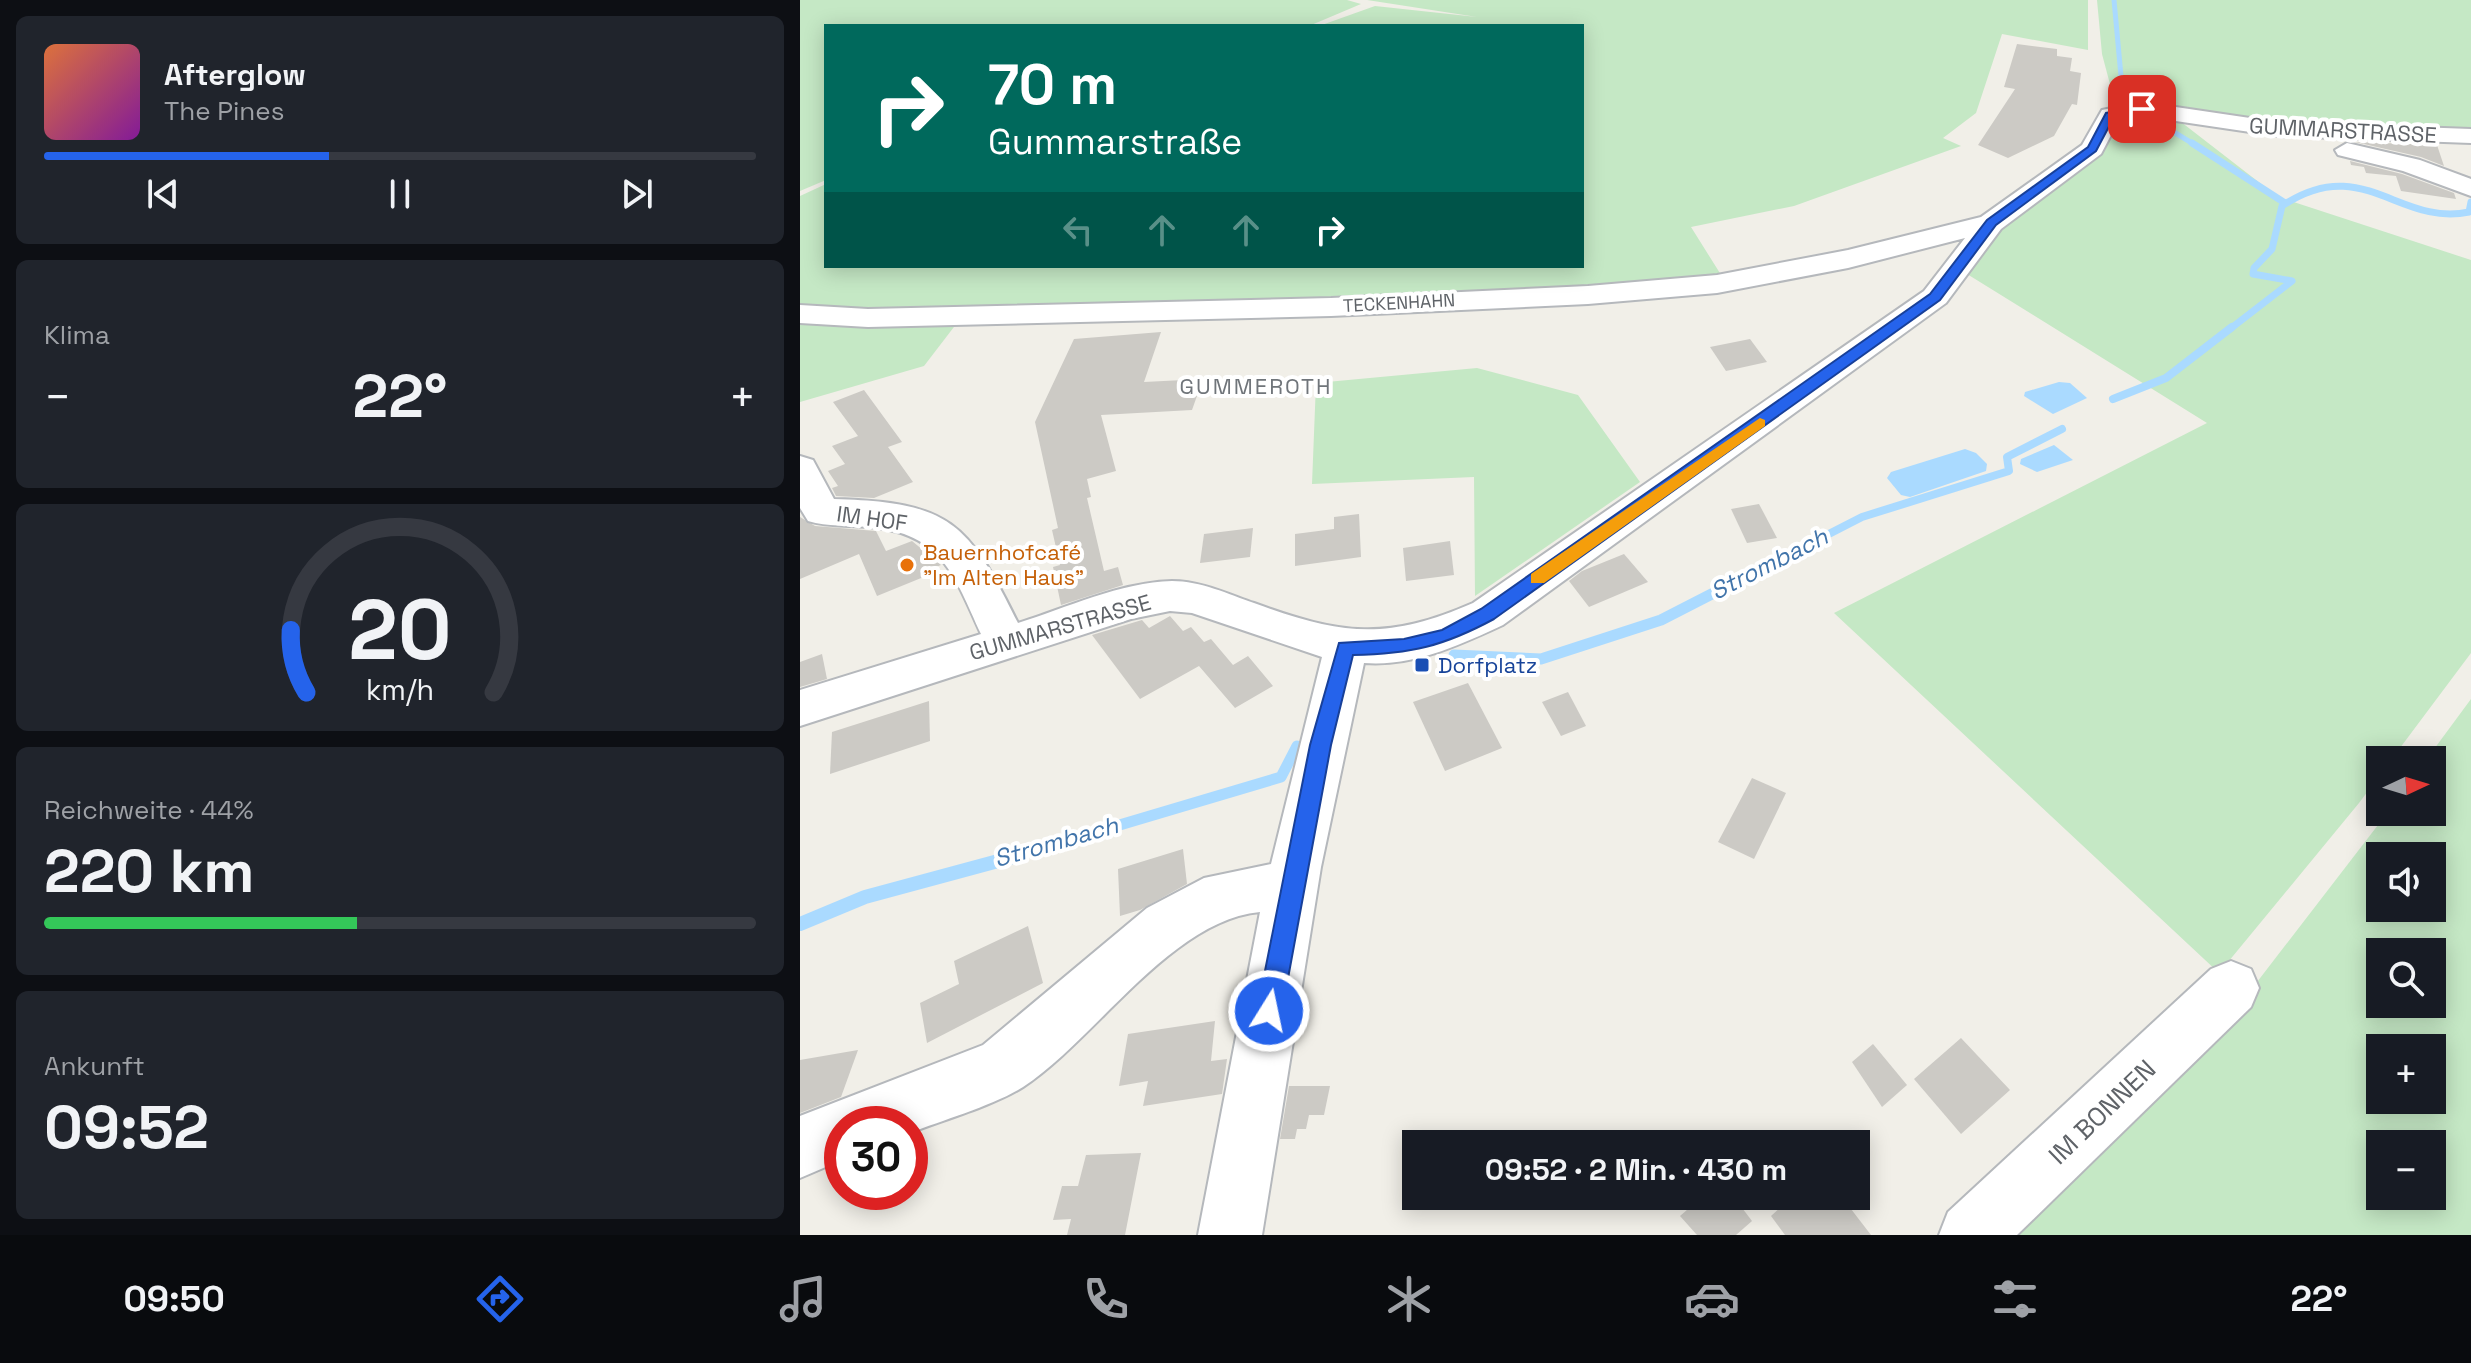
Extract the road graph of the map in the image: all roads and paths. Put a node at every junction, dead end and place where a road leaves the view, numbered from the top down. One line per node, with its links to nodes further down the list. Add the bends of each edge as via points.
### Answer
1 (2277, 129): 2 (street, GUMMARSTRASSE); 3 (street, via 2411,165); 4 (street, GUMMARSTRASSE, via 2166,111 2124,110 2110,115 2092,149)
2 (2471, 136)
3 (2471, 188)
4 (1991, 223): 5 (street, TECKENHAHN, via 1848,259 1717,284 1588,295 868,318); 8 (street, GUMMARSTRASSE, via 1935,297 1488,614 1447,636 1404,647)
5 (800, 314)
6 (800, 468): 7 (street, IM HOF, via 821,512 869,513 924,526 949,540)
7 (1006, 642): 8 (street, GUMMARSTRASSE, via 1170,596 1196,598); 9 (street, GUMMARSTRASSE)
8 (1346, 648): 10 (street)
9 (800, 708)
10 (1291, 886): 12 (street, via 1204,902 1166,926 1002,1067); 15 (street)
11 (2231, 988): 16 (street, IM BONNEN)
12 (903, 1106)
13 (824, 1137): 14 (street)
14 (800, 1147)
15 (1230, 1235)
16 (1971, 1235)

